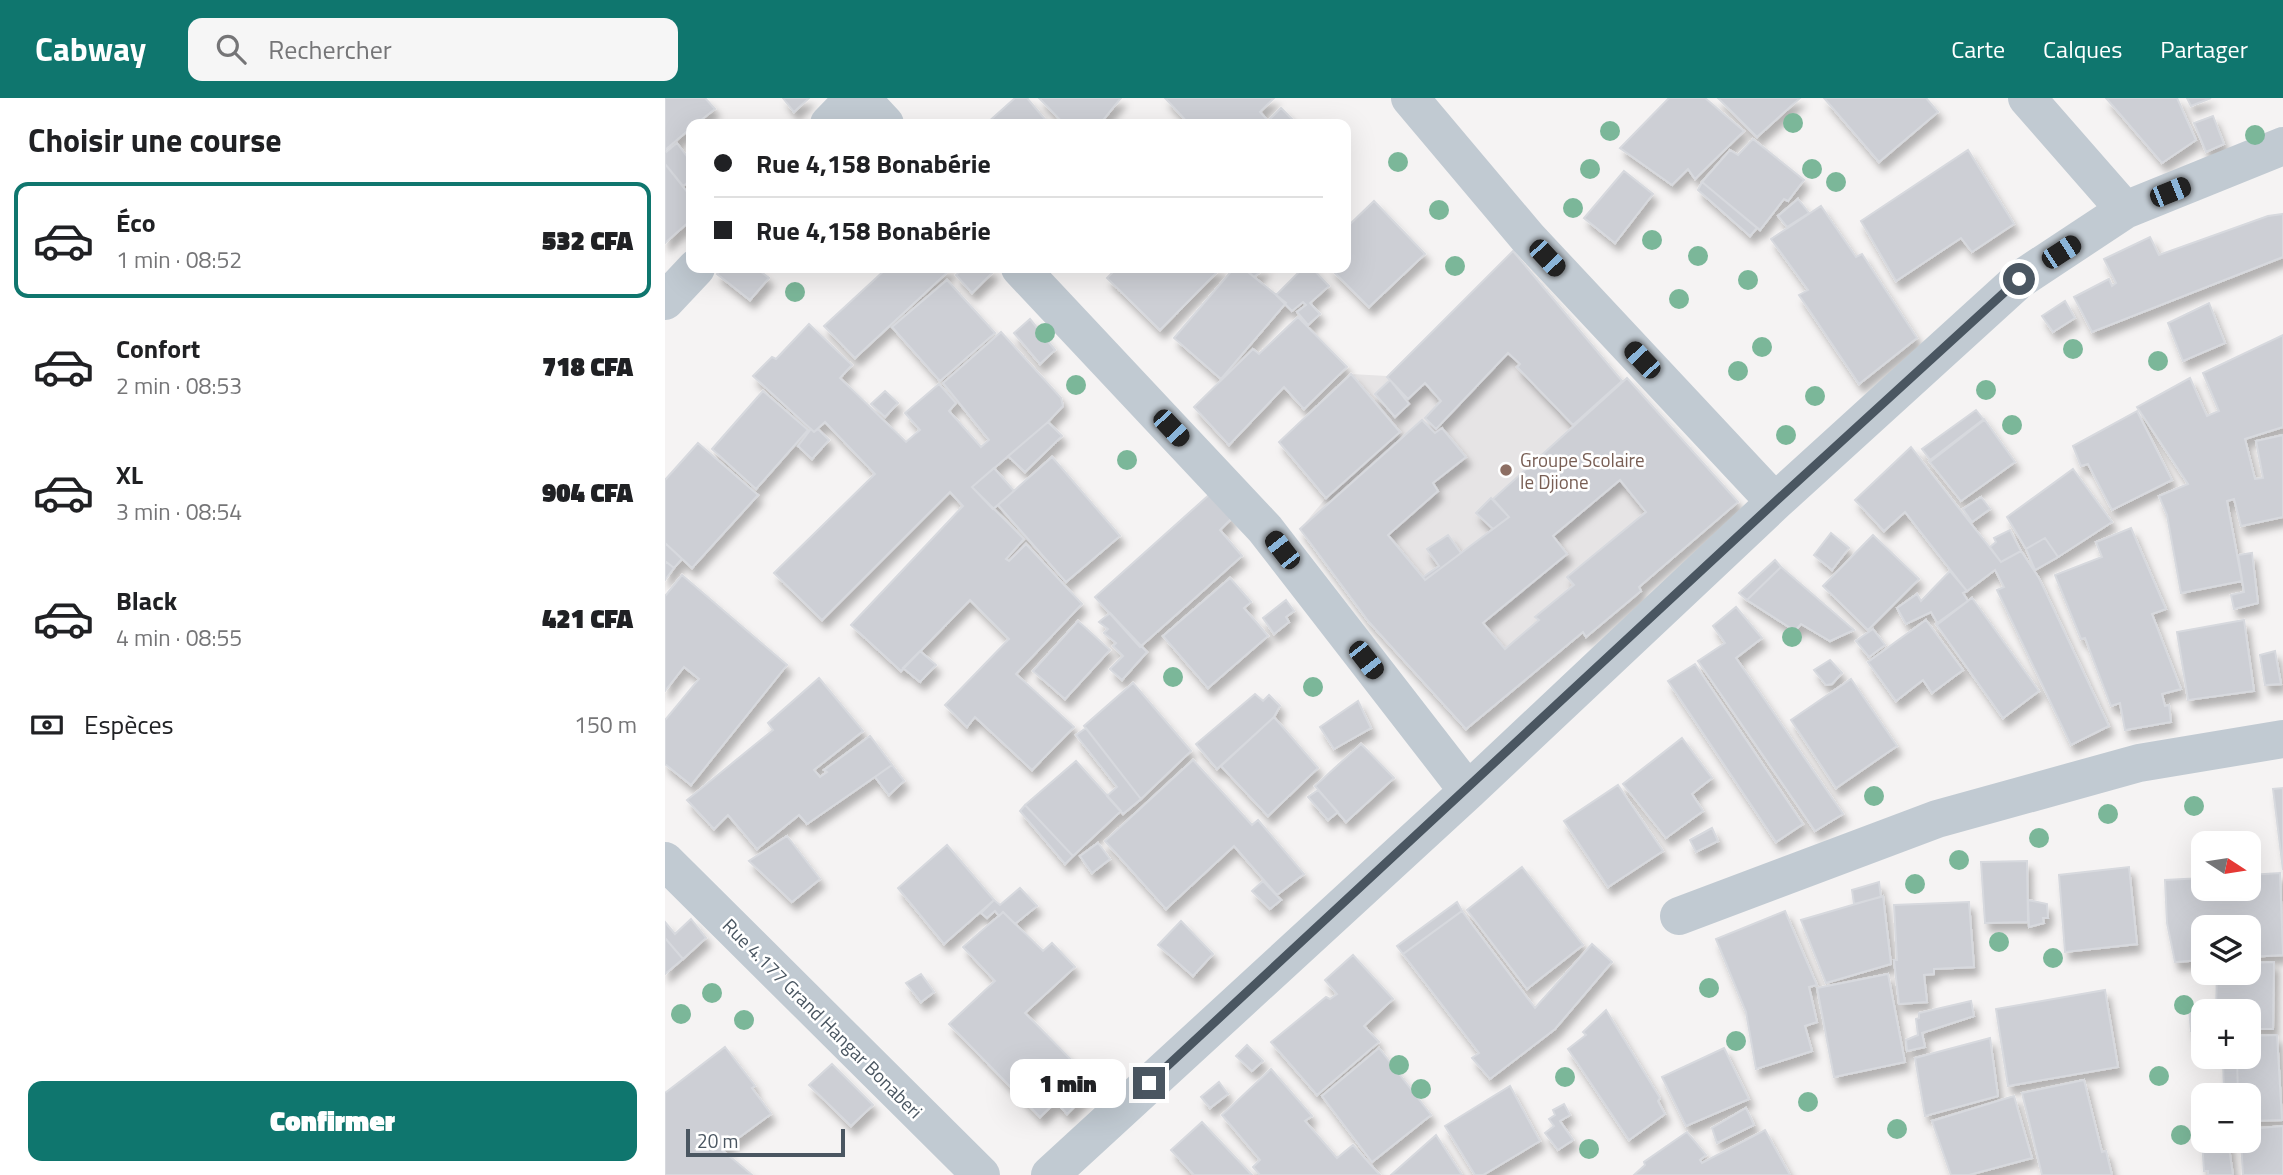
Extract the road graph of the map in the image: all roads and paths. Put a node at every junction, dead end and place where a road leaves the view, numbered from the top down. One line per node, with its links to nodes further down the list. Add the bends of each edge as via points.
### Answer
1 (854, 98): 5 (street)
2 (861, 98): 6 (street)
3 (1410, 98): 12 (street, via 1528,238)
4 (2027, 98): 8 (street)
5 (834, 119)
6 (880, 119)
7 (2283, 146): 8 (street)
8 (2125, 210): 12 (street, via 2019,279)
9 (691, 273): 11 (street)
10 (1025, 273): 14 (street, via 1265,529)
11 (665, 301)
12 (1775, 502): 14 (street)
13 (2283, 738): 16 (street, via 2139,763 1937,819)
14 (1468, 790): 18 (street)
15 (665, 861): 17 (street, Rue 4.177 Grand Hangar Bonaberi)
16 (1679, 916)
17 (981, 1175)
18 (1050, 1175)

